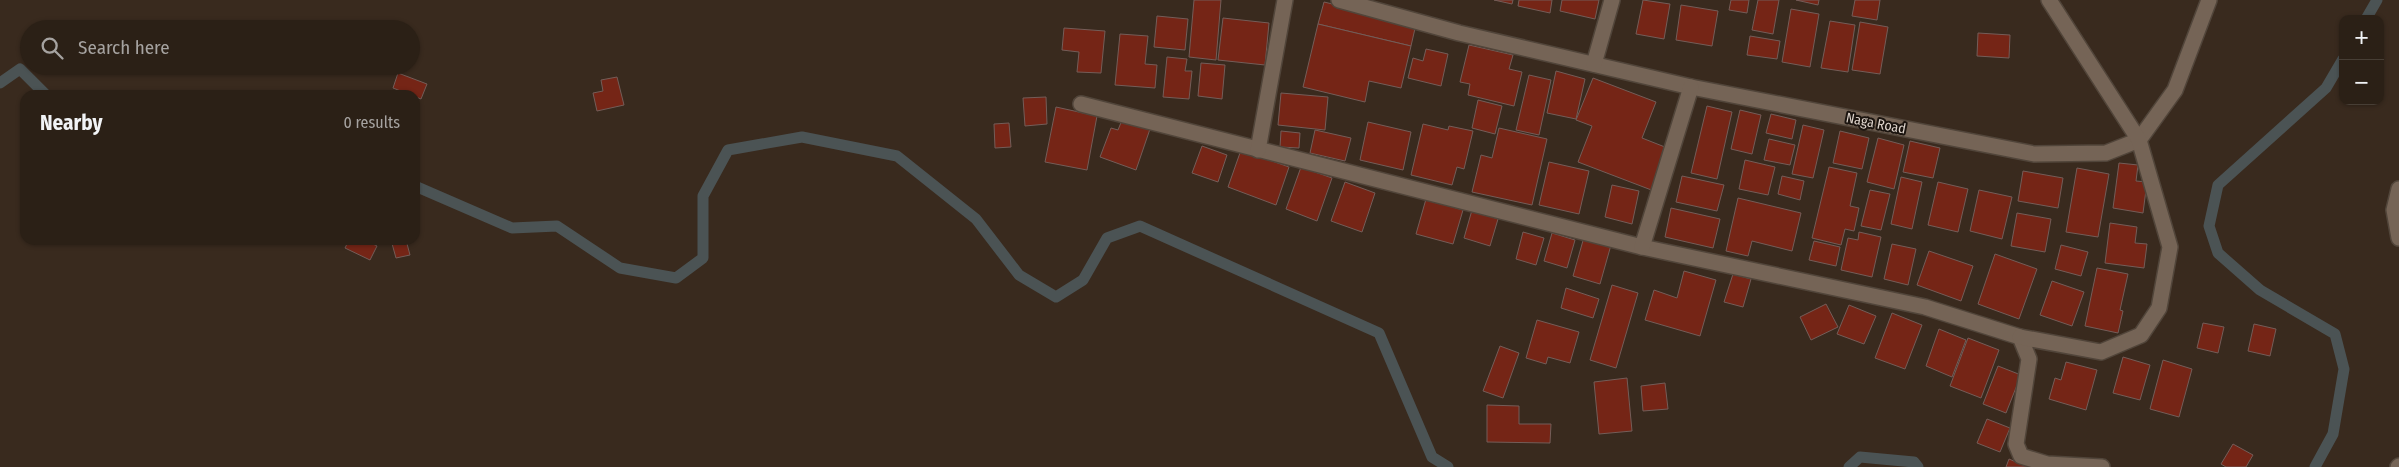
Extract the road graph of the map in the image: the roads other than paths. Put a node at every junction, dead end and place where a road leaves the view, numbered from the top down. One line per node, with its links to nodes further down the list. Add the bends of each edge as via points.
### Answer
1 (1285, 0): 10 (street)
2 (1339, 0): 6 (street, Naga Road, via 1459,33)
3 (1612, 0): 6 (street)
4 (2048, 0): 9 (street)
5 (2209, 0): 9 (street, via 2174,90)
6 (1594, 64): 7 (street, Naga Road)
7 (1691, 88): 9 (street, Naga Road, via 2034,154 2106,153); 13 (street)
8 (1081, 104): 10 (street)
9 (2139, 140): 14 (street, via 2170,247 2159,308 2141,335 2101,352)
10 (1258, 150): 13 (street)
11 (2399, 189): 12 (street, via 2394,210)
12 (2399, 238)
13 (1642, 247): 14 (street, via 1925,307)
14 (2020, 337): 15 (street, via 2028,359 2016,444 2022,456 2048,464)
15 (2102, 467)

